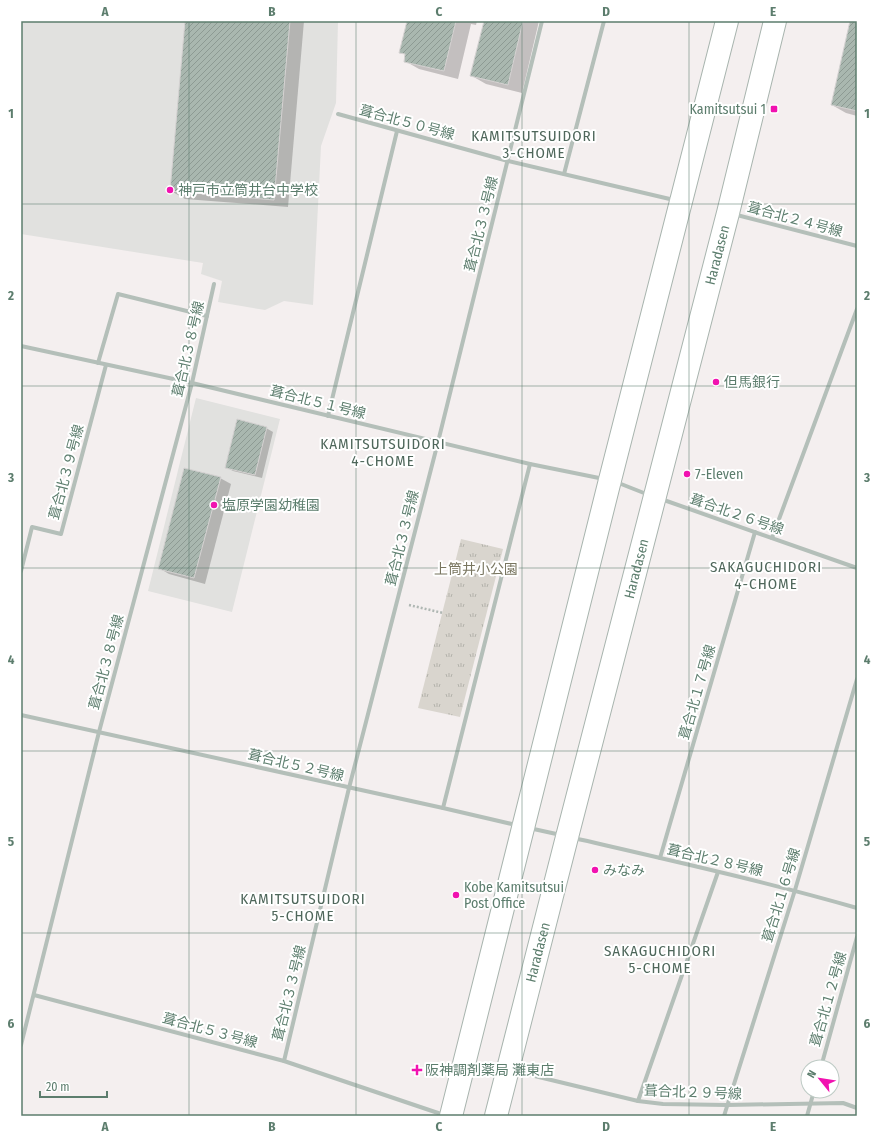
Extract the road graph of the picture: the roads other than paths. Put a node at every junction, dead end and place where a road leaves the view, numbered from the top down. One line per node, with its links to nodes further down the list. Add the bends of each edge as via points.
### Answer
1 (542, 21): 7 (street, 葺合北３３号線)
2 (604, 21): 8 (street)
3 (727, 21): 9 (main road)
4 (775, 21): 10 (main road, Haradasen)
5 (338, 114): 6 (street, 葺合北５０号線)
6 (397, 131): 7 (street, 葺合北５０号線); 19 (street)
7 (508, 161): 8 (street, 葺合北５０号線); 20 (street, 葺合北３３号線)
8 (564, 174): 9 (street, 葺合北５０号線)
9 (680, 201): 22 (main road)
10 (728, 213): 11 (street, 葺合北２４号線); 23 (main road, Haradasen)
11 (857, 246)
12 (214, 284): 14 (street, 葺合北３８号線)
13 (857, 309): 25 (street)
14 (207, 316): 16 (street, via 118,294); 18 (street, 葺合北３８号線)
15 (21, 346): 16 (street, 葺合北５１号線)
16 (98, 363): 17 (street, 葺合北５１号線)
17 (106, 365): 18 (street, 葺合北５１号線); 27 (street, 葺合北３９号線, via 61,534 32,527)
18 (192, 383): 19 (street, 葺合北５１号線); 30 (street, 葺合北３８号線)
19 (328, 416): 20 (street, 葺合北５１号線)
20 (438, 442): 21 (street, 葺合北５１号線); 31 (street, 葺合北３３号線)
21 (530, 464): 22 (street, 葺合北５１号線); 32 (street)
22 (610, 480): 23 (street, 葺合北２６号線); 33 (main road)
23 (655, 497): 24 (street, 葺合北２６号線); 34 (main road, Haradasen)
24 (755, 532): 25 (street, 葺合北２６号線); 35 (street, 葺合北１７号線)
25 (772, 538): 26 (street, 葺合北２６号線)
26 (857, 568)
27 (21, 571)
28 (857, 680): 37 (street, 葺合北１６号線)
29 (21, 715): 30 (street, 葺合北５２号線)
30 (99, 732): 31 (street, 葺合北５２号線); 40 (street, 葺合北３８号線)
31 (349, 788): 32 (street, 葺合北５２号線); 45 (street, 葺合北３３号線)
32 (443, 808): 33 (street, 葺合北５２号線)
33 (524, 827): 34 (street, 葺合北５２号線); 53 (main road)
34 (567, 837): 35 (street, 葺合北２８号線); 46 (main road, Haradasen)
35 (660, 858): 36 (street, 葺合北２８号線)
36 (718, 872): 37 (street, 葺合北２８号線); 48 (street)
37 (795, 890): 38 (street, 葺合北２８号線); 50 (street, 葺合北１６号線)
38 (857, 908)
39 (857, 937): 44 (street, 葺合北１２号線)
40 (34, 995): 42 (street, 葺合北３８号線); 45 (street, 葺合北５３号線)
41 (21, 1023): 42 (street)
42 (27, 1024): 43 (street, 葺合北３８号線)
43 (21, 1046)
44 (823, 1059)
45 (284, 1061): 52 (street, 葺合北５３号線)
46 (508, 1069): 48 (street, 葺合北２９号線); 54 (main road, Haradasen)
47 (812, 1099): 49 (street)
48 (638, 1100): 50 (street, 葺合北２９号線, via 663,1104)
49 (811, 1104): 50 (street, 葺合北２９号線); 51 (street, 葺合北２９号線, via 843,1103); 56 (street)
50 (727, 1105): 55 (street, 葺合北１６号線)
51 (857, 1108)
52 (447, 1116)
53 (451, 1116)
54 (496, 1116)
55 (724, 1116)
56 (807, 1116)

